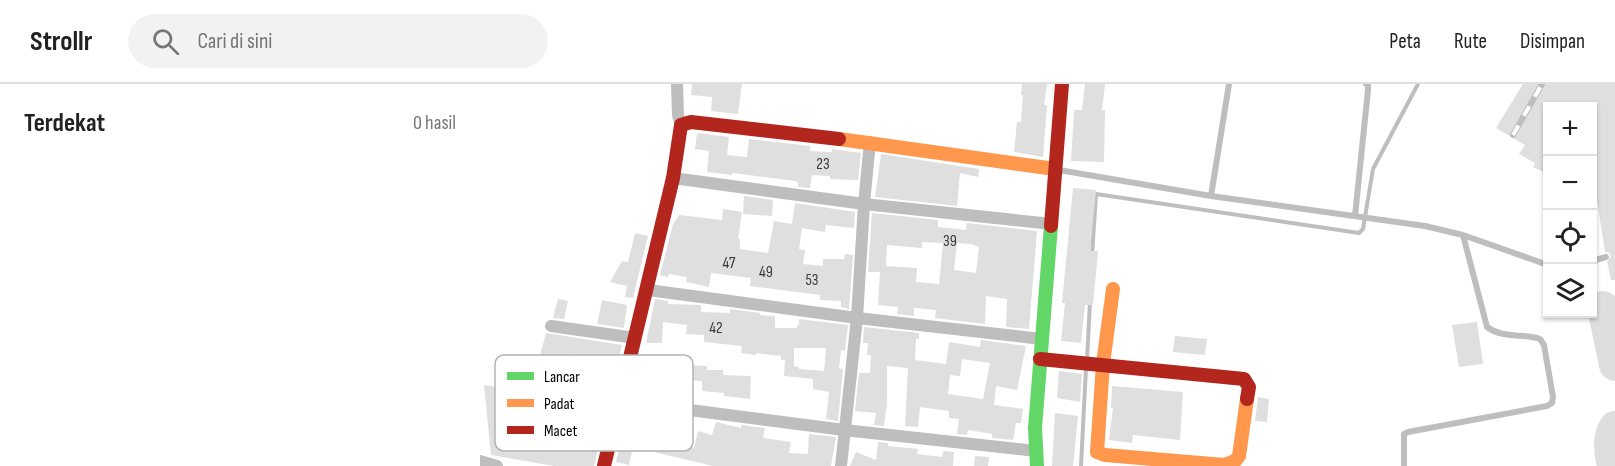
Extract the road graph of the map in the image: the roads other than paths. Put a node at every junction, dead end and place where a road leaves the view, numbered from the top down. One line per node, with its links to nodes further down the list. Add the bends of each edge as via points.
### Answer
1 (677, 84): 5 (street)
2 (1062, 84): 7 (main road)
3 (1229, 84): 9 (lane)
4 (1367, 84): 11 (lane)
5 (681, 125): 6 (main road, via 691,122); 8 (main road)
6 (870, 142): 7 (main road); 10 (street)
7 (1055, 169): 9 (lane); 12 (main road)
8 (673, 178): 10 (street); 18 (main road)
9 (1211, 196): 11 (lane)
10 (864, 204): 12 (street); 19 (street)
11 (1355, 216): 13 (lane)
12 (1052, 224): 22 (main road)
13 (1463, 235): 16 (lane); 35 (lane, via 1487,327 1502,334 1540,339 1552,403 1408,432 1403,439)
14 (1606, 257): 15 (lane)
15 (1597, 260)
16 (1545, 264)
17 (1113, 289): 25 (main road)
18 (648, 290): 19 (street); 21 (main road)
19 (857, 318): 22 (street); 27 (street)
20 (550, 327): 21 (street)
21 (635, 338): 23 (main road)
22 (1042, 339): 24 (main road)
23 (631, 355)
24 (1040, 359): 25 (main road); 29 (main road)
25 (1102, 364): 25 (main road, via 1096,447 1099,454 1224,465 1239,456 1249,387 1246,380)
26 (693, 410): 27 (street)
27 (844, 430): 29 (street); 33 (street)
28 (608, 451): 32 (main road)
29 (1036, 451): 34 (main road)
30 (480, 461): 31 (street)
31 (498, 466)
32 (604, 466)
33 (841, 466)
34 (1037, 466)
35 (1404, 466)

